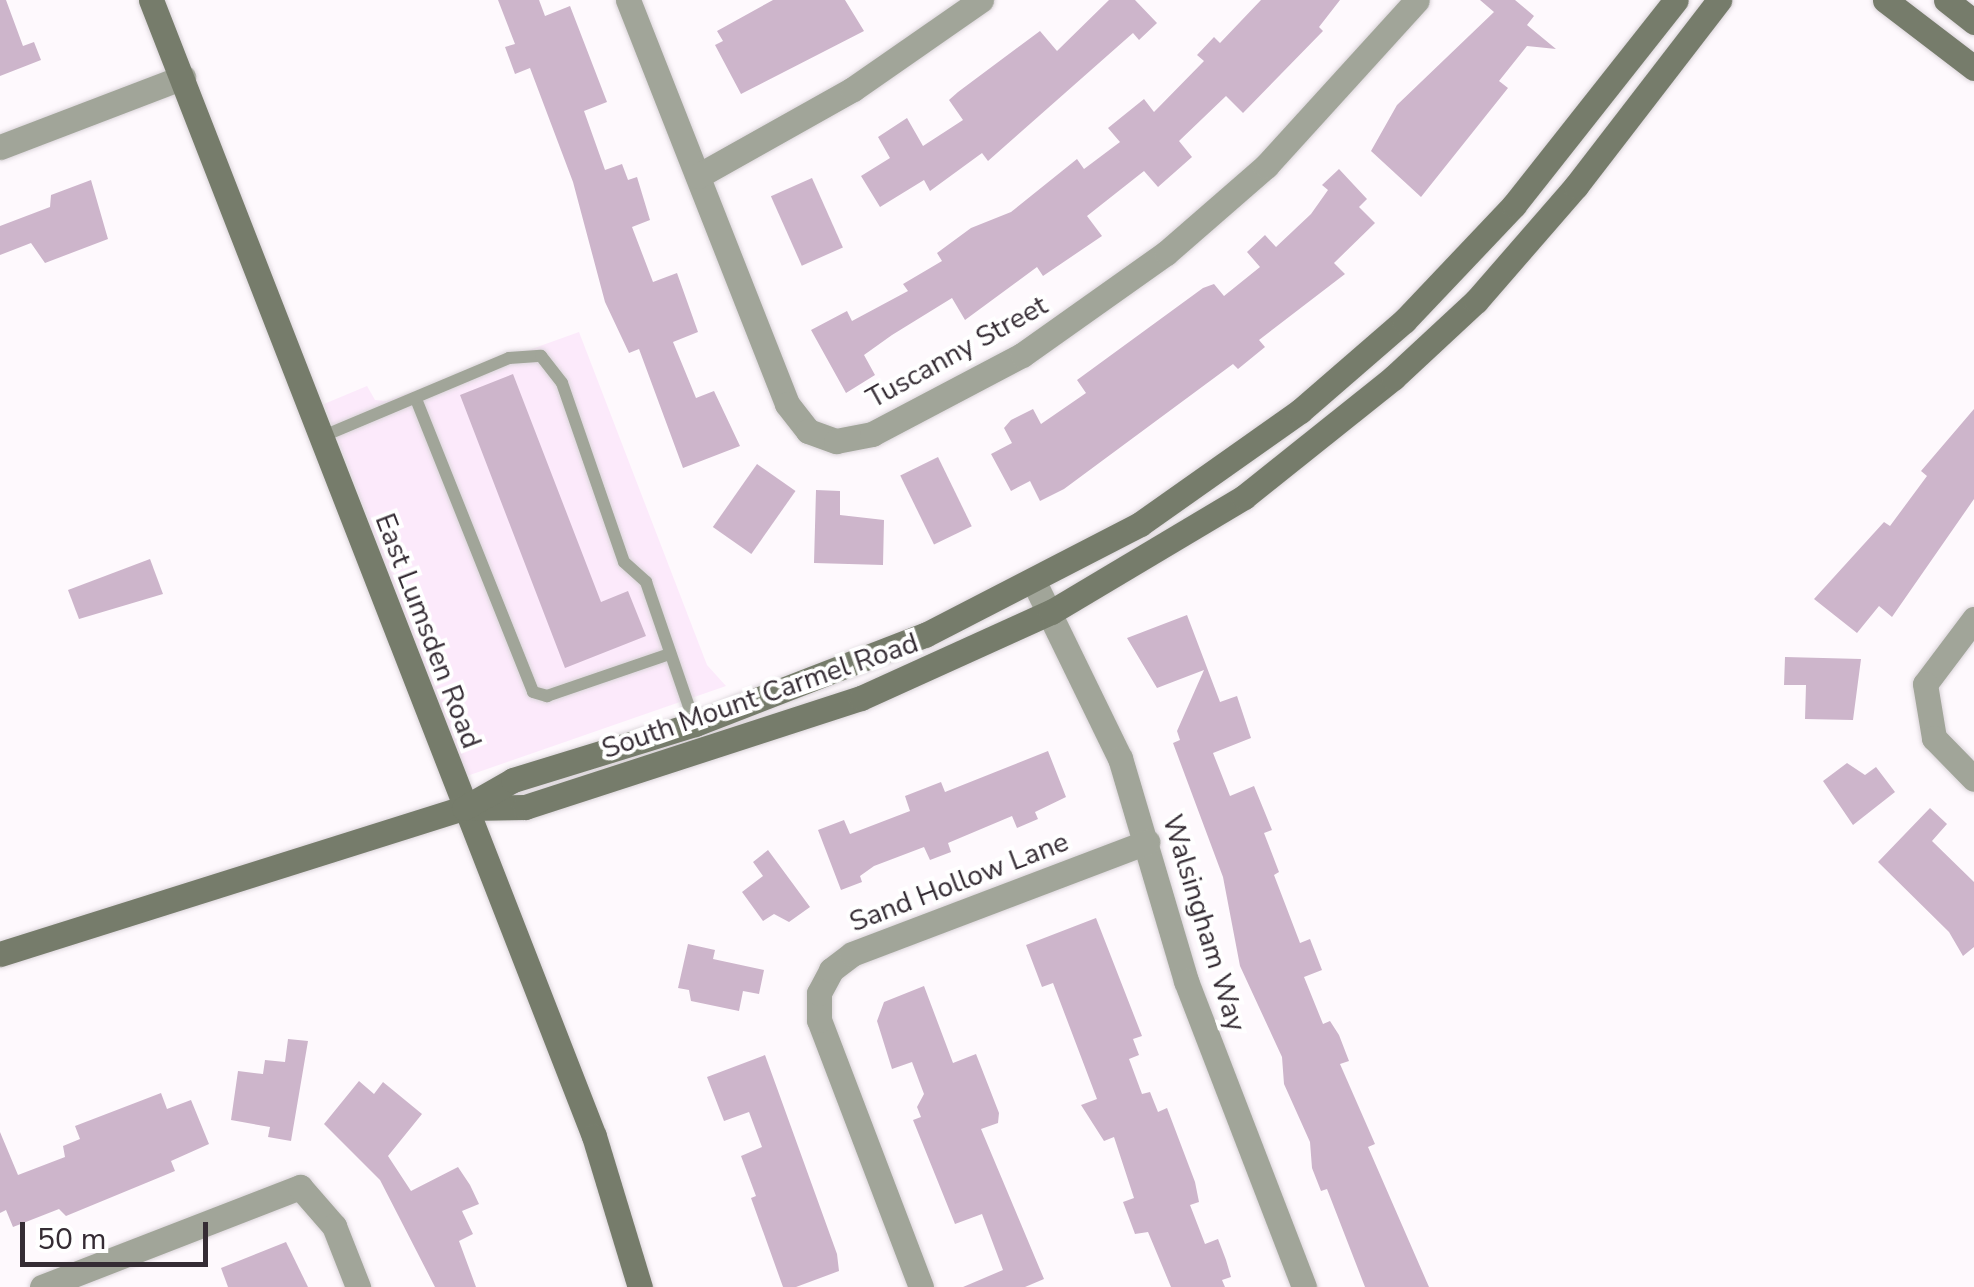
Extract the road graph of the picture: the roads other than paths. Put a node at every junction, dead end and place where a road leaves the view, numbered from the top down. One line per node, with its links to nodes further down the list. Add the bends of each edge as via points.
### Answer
1 (151, 0): 11 (street, East Lumsden Road)
2 (628, 0): 13 (street, Tuscanny Street)
3 (981, 0): 13 (street, via 852,89)
4 (1418, 0): 13 (street, Tuscanny Street, via 1266,166 1166,254 1022,355 855,439 820,438 795,419)
5 (1676, 0): 16 (street, South Mount Carmel Road, via 1514,206 1404,321 1238,458 1140,524)
6 (1719, 0): 17 (street, South Mount Carmel Road, via 1533,236 1392,378 1244,497)
7 (1885, 0): 10 (street)
8 (1946, 0): 9 (street)
9 (1974, 22)
10 (1974, 68)
11 (183, 77): 12 (street); 15 (street, East Lumsden Road)
12 (0, 147)
13 (698, 176)
14 (416, 399): 15 (lane); 19 (lane, via 533,692 546,696); 19 (lane, via 526,353 552,366 624,562 646,582)
15 (321, 437): 22 (street, East Lumsden Road)
16 (1034, 582): 17 (street, Walsingham Way); 20 (street, South Mount Carmel Road, via 909,641)
17 (1051, 612): 22 (street, South Mount Carmel Road, via 796,722 525,807); 23 (street, Walsingham Way, via 1107,726)
18 (1974, 619): 21 (street, via 1925,684 1934,738)
19 (670, 654): 20 (lane)
20 (695, 724): 22 (street, South Mount Carmel Road, via 514,780)
21 (1974, 779)
22 (464, 808): 24 (street, South Mount Carmel Road); 27 (street, East Lumsden Road, via 594,1136)
23 (1147, 842): 28 (street, Sand Hollow Lane, via 852,954 831,970 819,993 819,1020); 29 (street, Walsingham Way, via 1186,982)
24 (0, 954)
25 (42, 1287): 26 (street, via 300,1188 334,1226)
26 (358, 1287)
27 (640, 1287)
28 (921, 1287)
29 (1304, 1287)

